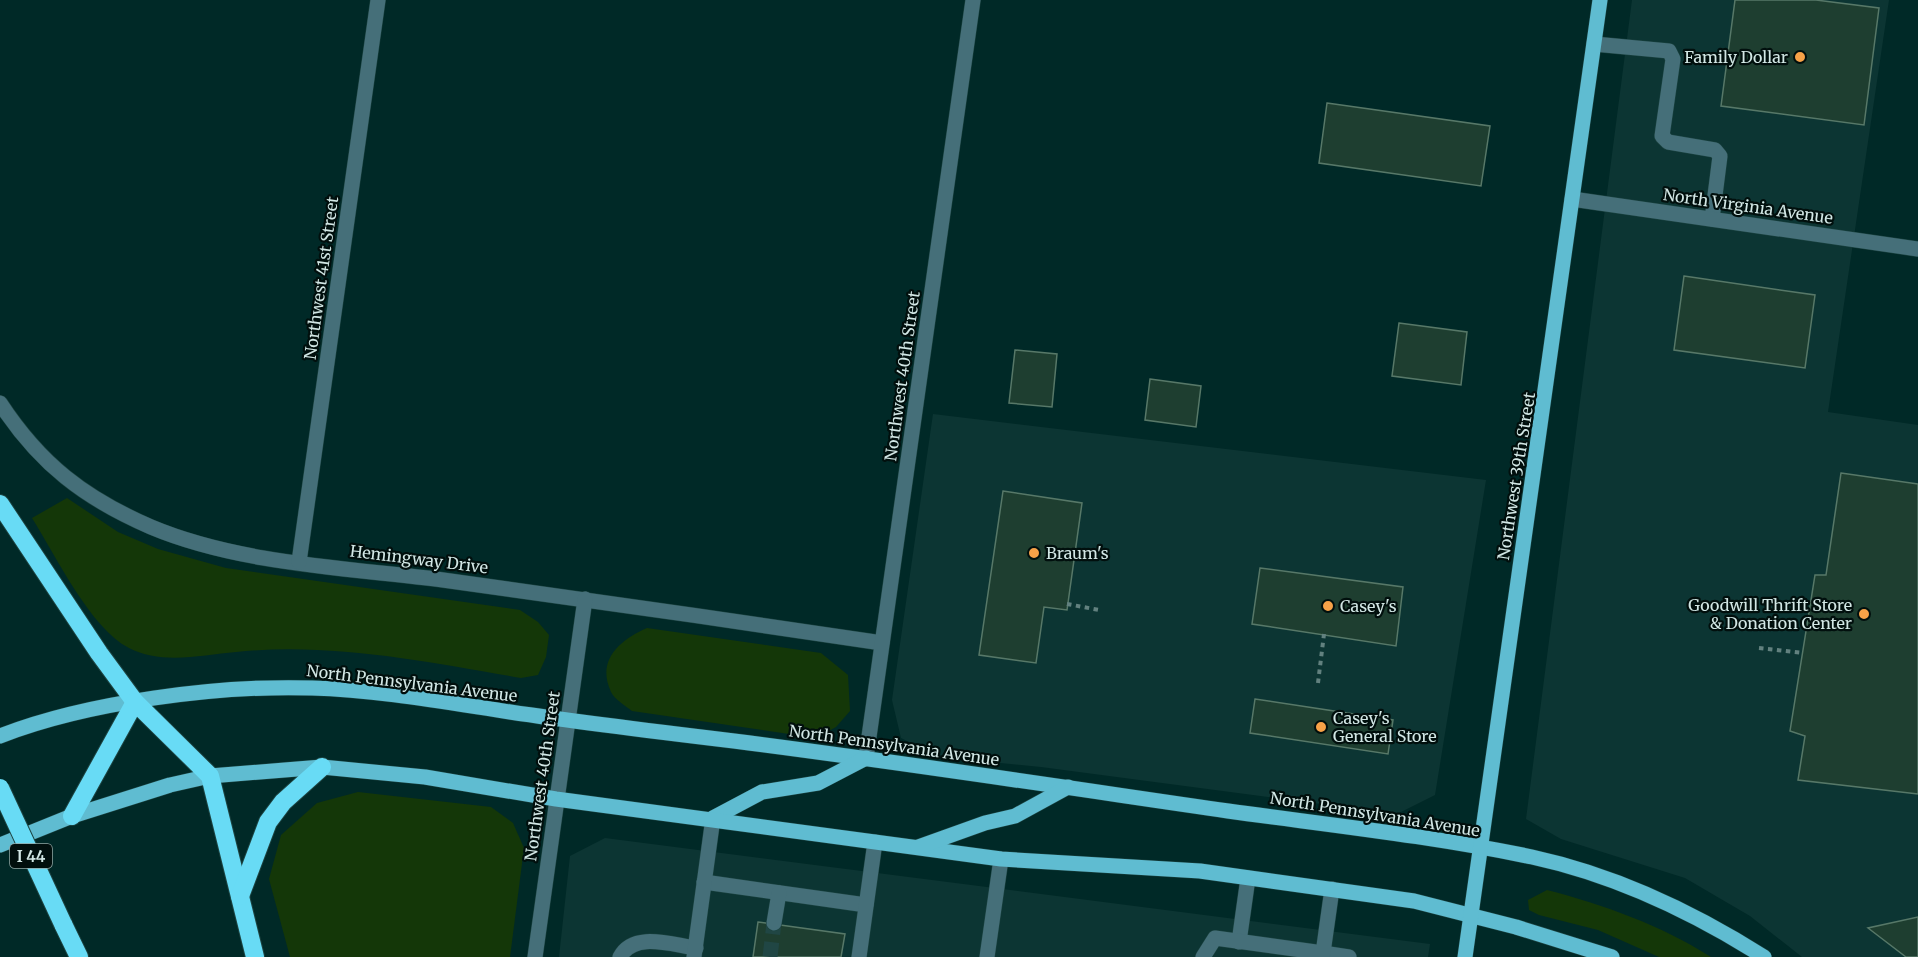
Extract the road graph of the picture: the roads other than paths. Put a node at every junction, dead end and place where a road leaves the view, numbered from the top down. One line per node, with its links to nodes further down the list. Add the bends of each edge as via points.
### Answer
1 (378, 0): 10 (street, Northwest 41st Street)
2 (973, 0): 12 (street, Northwest 40th Street)
3 (1600, 0): 4 (main road, Northwest 39th Street)
4 (1594, 44): 5 (main road, Northwest 39th Street); 6 (street, via 1669,51 1673,60 1662,136 1668,142 1716,150 1720,156)
5 (1572, 199): 6 (street, North Virginia Avenue); 27 (main road, Northwest 39th Street)
6 (1712, 219): 7 (street, North Virginia Avenue)
7 (1918, 249)
8 (0, 403): 10 (street, Hemingway Drive, via 44,460 120,512 208,546)
9 (0, 504): 13 (highway)
10 (299, 562): 11 (street, Hemingway Drive)
11 (585, 599): 12 (street, Hemingway Drive); 14 (street, Northwest 40th Street)
12 (882, 643): 16 (street, Northwest 40th Street)
13 (135, 702): 14 (main road, North Pennsylvania Avenue, via 230,689 314,688); 15 (main road, North Pennsylvania Avenue, via 32,724); 18 (highway); 22 (highway)
14 (568, 720): 16 (main road, North Pennsylvania Avenue); 21 (street, Northwest 40th Street)
15 (0, 736)
16 (866, 758): 20 (main road, North Pennsylvania Avenue); 23 (main road, via 818,783 762,792)
17 (322, 767): 18 (main road); 21 (main road, via 425,777); 33 (highway, via 283,802 268,822)
18 (210, 776): 22 (main road); 33 (highway)
19 (0, 788): 40 (highway, I 44, bridge)
20 (1068, 788): 26 (main road, via 1015,816); 27 (main road, North Pennsylvania Avenue)
21 (556, 799): 23 (main road); 42 (street, Northwest 40th Street)
22 (72, 816): 25 (main road)
23 (713, 818): 24 (main road); 30 (street)
24 (875, 842): 26 (main road); 34 (street)
25 (0, 845)
26 (915, 848): 28 (main road)
27 (1479, 848): 35 (main road, Northwest 39th Street); 50 (main road, North Pennsylvania Avenue, via 1555,863 1655,897 1709,922)
28 (1001, 859): 29 (main road, via 1200,871); 45 (street)
29 (1248, 878): 31 (main road); 37 (street)
30 (704, 882): 32 (street); 38 (street)
31 (1332, 889): 35 (main road); 39 (street)
32 (779, 893): 34 (street); 36 (street)
33 (240, 896): 41 (highway)
34 (866, 905): 44 (street)
35 (1470, 914): 48 (main road, Northwest 39th Street); 49 (main road)
36 (774, 923)
37 (1239, 942): 39 (street); 46 (street, via 1215,938)
38 (695, 952): 43 (street, via 636,942)
39 (1323, 953): 47 (street)
40 (79, 957)
41 (255, 957)
42 (535, 957)
43 (620, 957)
44 (859, 957)
45 (987, 957)
46 (1203, 957)
47 (1349, 957)
48 (1465, 957)
49 (1612, 957)
50 (1764, 957)

